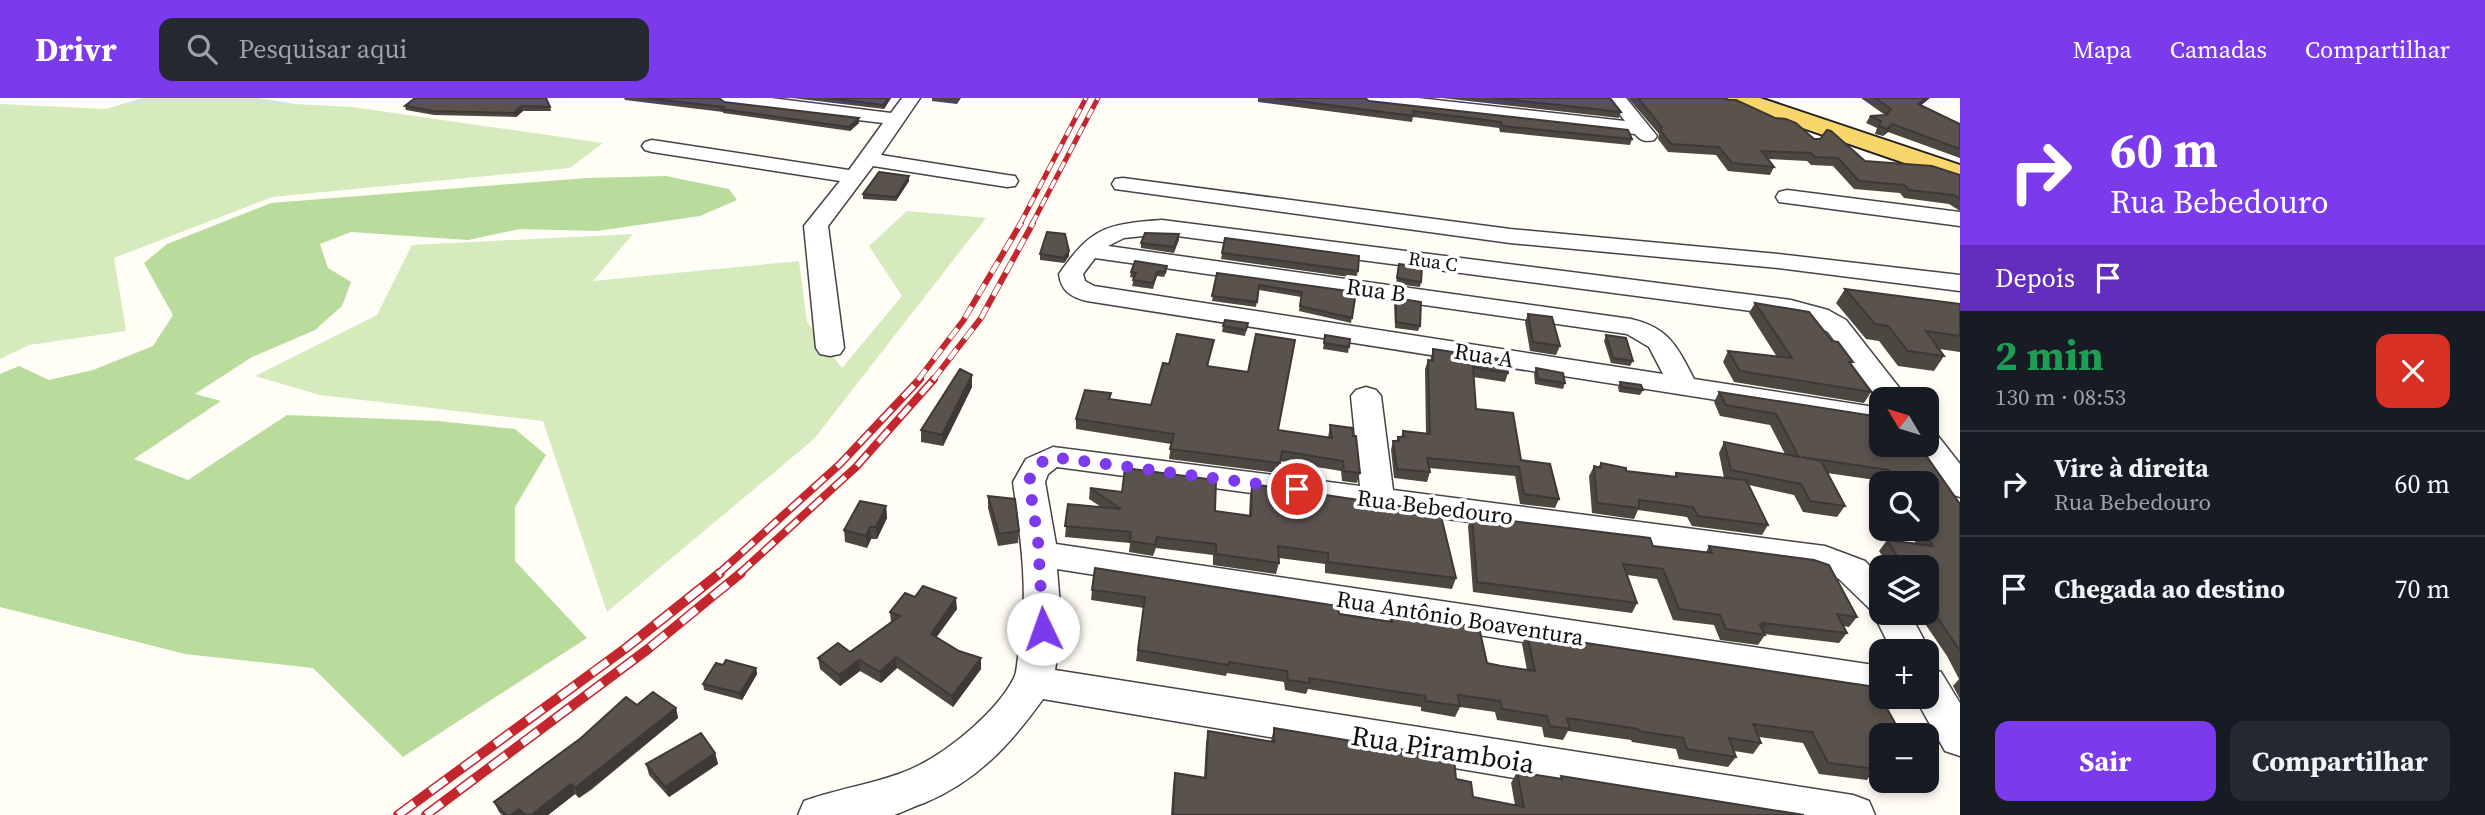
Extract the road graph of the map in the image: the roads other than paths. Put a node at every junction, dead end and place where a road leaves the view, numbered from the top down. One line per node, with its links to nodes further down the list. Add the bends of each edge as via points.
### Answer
1 (725, 98): 7 (street)
2 (911, 98): 8 (street)
3 (1368, 98): 9 (street)
4 (1616, 98): 9 (street)
5 (1738, 98): 14 (main road)
6 (1760, 98): 12 (main road)
7 (798, 102): 8 (street)
8 (895, 119): 13 (street)
9 (1642, 129): 11 (street)
10 (652, 146): 13 (street)
11 (1654, 146)
12 (1960, 166)
13 (861, 168): 15 (street); 21 (street, via 816,226)
14 (1960, 174)
15 (1007, 181)
16 (1123, 184): 20 (street, via 1510,236)
17 (1787, 197): 18 (street)
18 (1960, 219)
19 (1087, 250): 22 (street, Rua B, via 1631,327 1650,332 1660,341); 22 (street, Rua A, via 1071,274 1073,285 1087,293); 23 (street, Rua C, via 1101,237 1123,231 1201,230 1791,308 1837,326)
20 (1960, 283)
21 (830, 348)
22 (1683, 386): 25 (street, Rua A)
23 (1884, 387)
24 (1366, 396): 28 (street)
25 (1869, 415)
26 (1938, 457): 27 (street)
27 (1960, 486)
28 (1378, 499): 29 (street, Rua Bebedouro, via 1052,457 1040,462 1029,482); 30 (street, Rua Bebedouro, via 1812,555 1852,570)
29 (1038, 554): 31 (street, Rua Antônio Boaventura); 32 (street, via 1043,629)
30 (1869, 588)
31 (1869, 680)
32 (1033, 682): 35 (street, via 984,743 957,765); 37 (street, Rua Piramboia)
33 (1939, 705): 34 (street)
34 (1960, 739)
35 (883, 807): 36 (street)
36 (820, 815)
37 (1853, 815)

